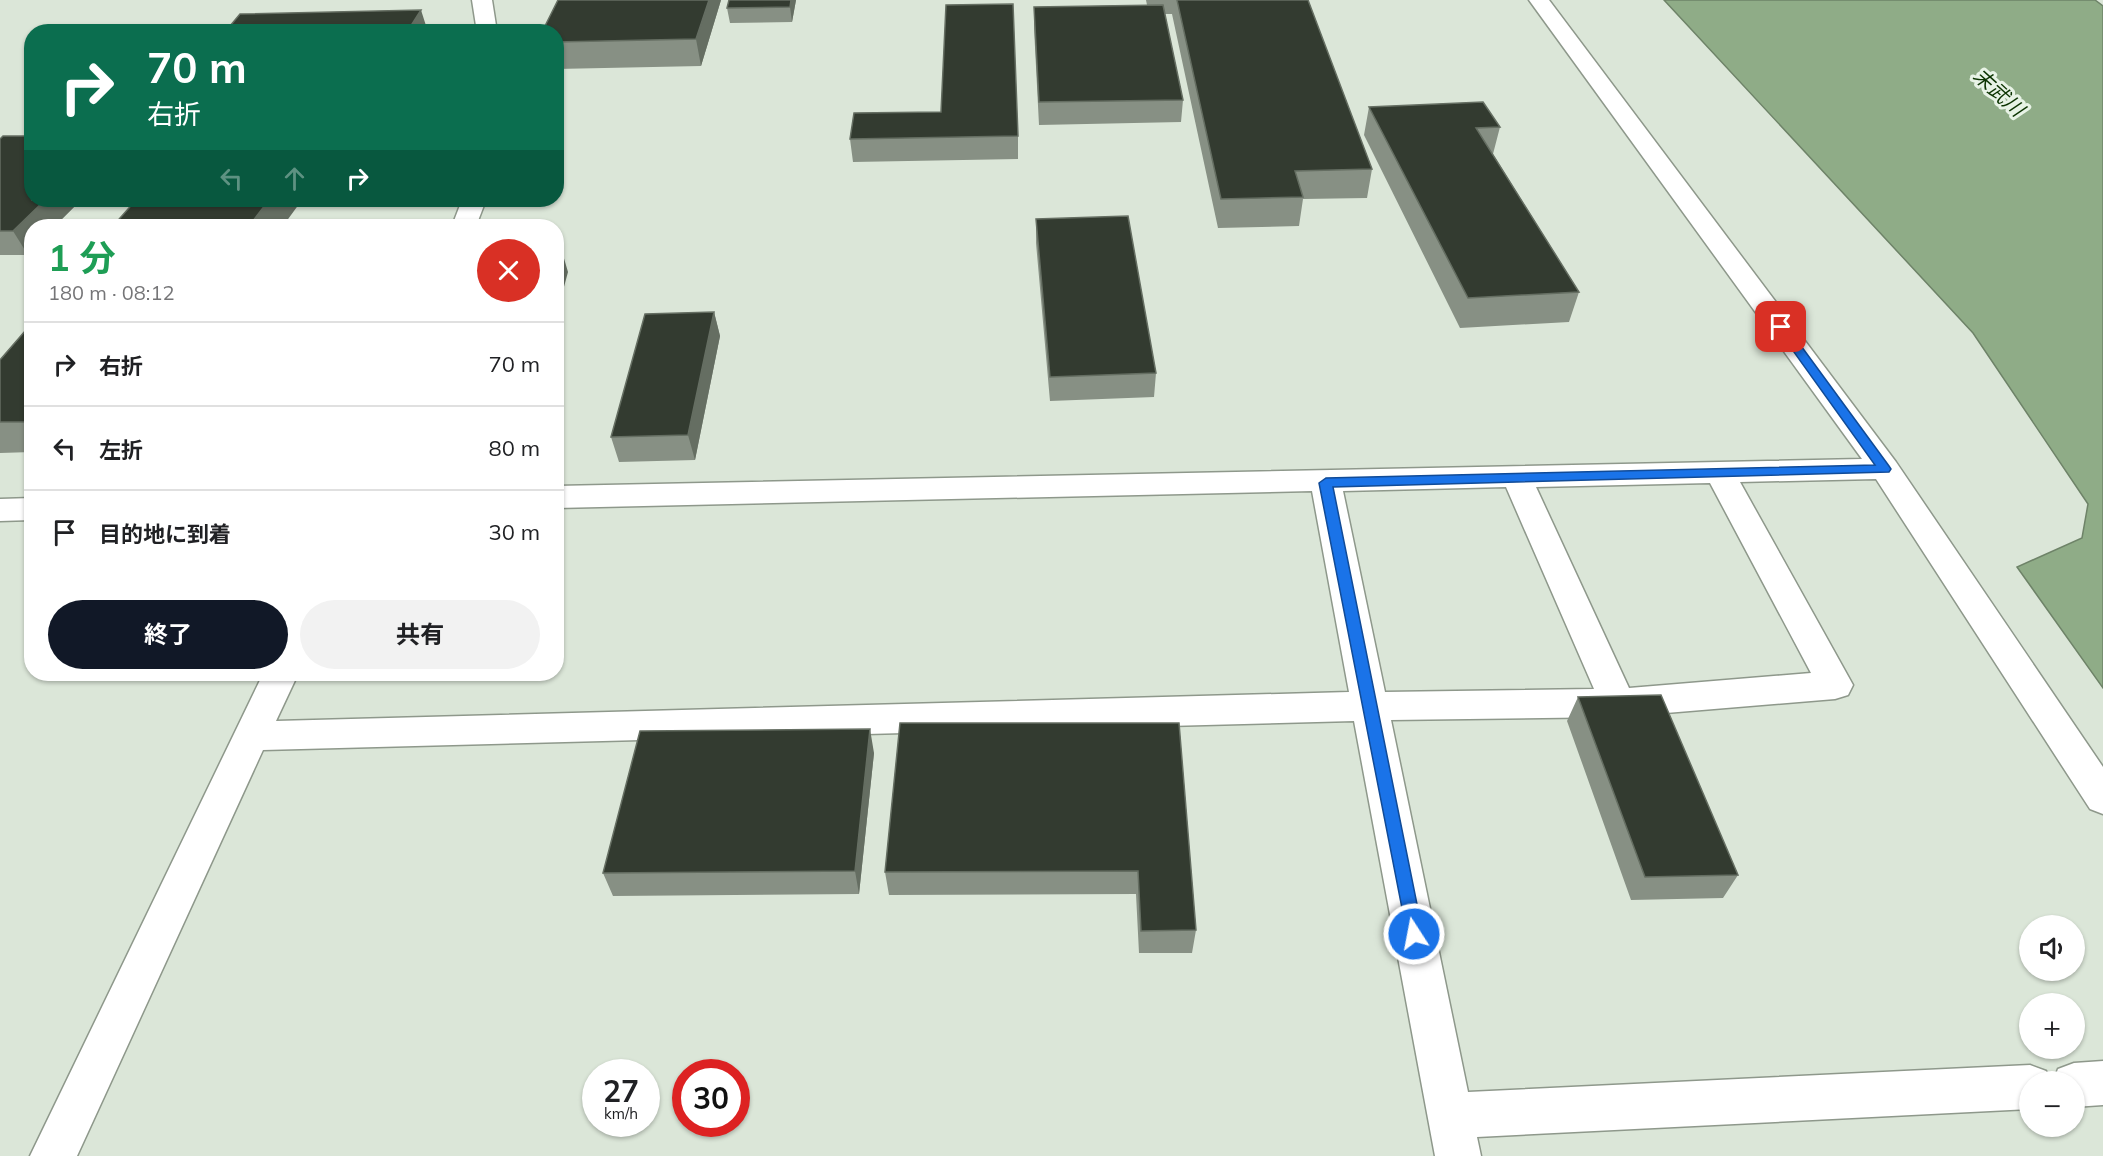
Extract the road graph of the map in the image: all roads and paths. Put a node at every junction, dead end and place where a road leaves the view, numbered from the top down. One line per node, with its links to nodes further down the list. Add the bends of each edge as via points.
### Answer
1 (482, 0): 3 (street)
2 (1539, 0): 4 (street)
3 (486, 24)
4 (1885, 469): 5 (street); 15 (street)
5 (1720, 473): 6 (street); 12 (street, via 1835,685)
6 (1517, 478): 7 (street); 12 (street)
7 (1326, 483): 8 (street); 13 (street)
8 (564, 497)
9 (24, 509): 10 (street)
10 (0, 510)
11 (277, 681): 14 (street)
12 (1618, 703): 13 (street)
13 (1370, 706): 14 (street); 19 (street)
14 (251, 736): 20 (street)
15 (2103, 798)
16 (2103, 1083): 17 (street)
17 (2085, 1084)
18 (2019, 1088): 19 (street)
19 (1454, 1136)
20 (53, 1156)

